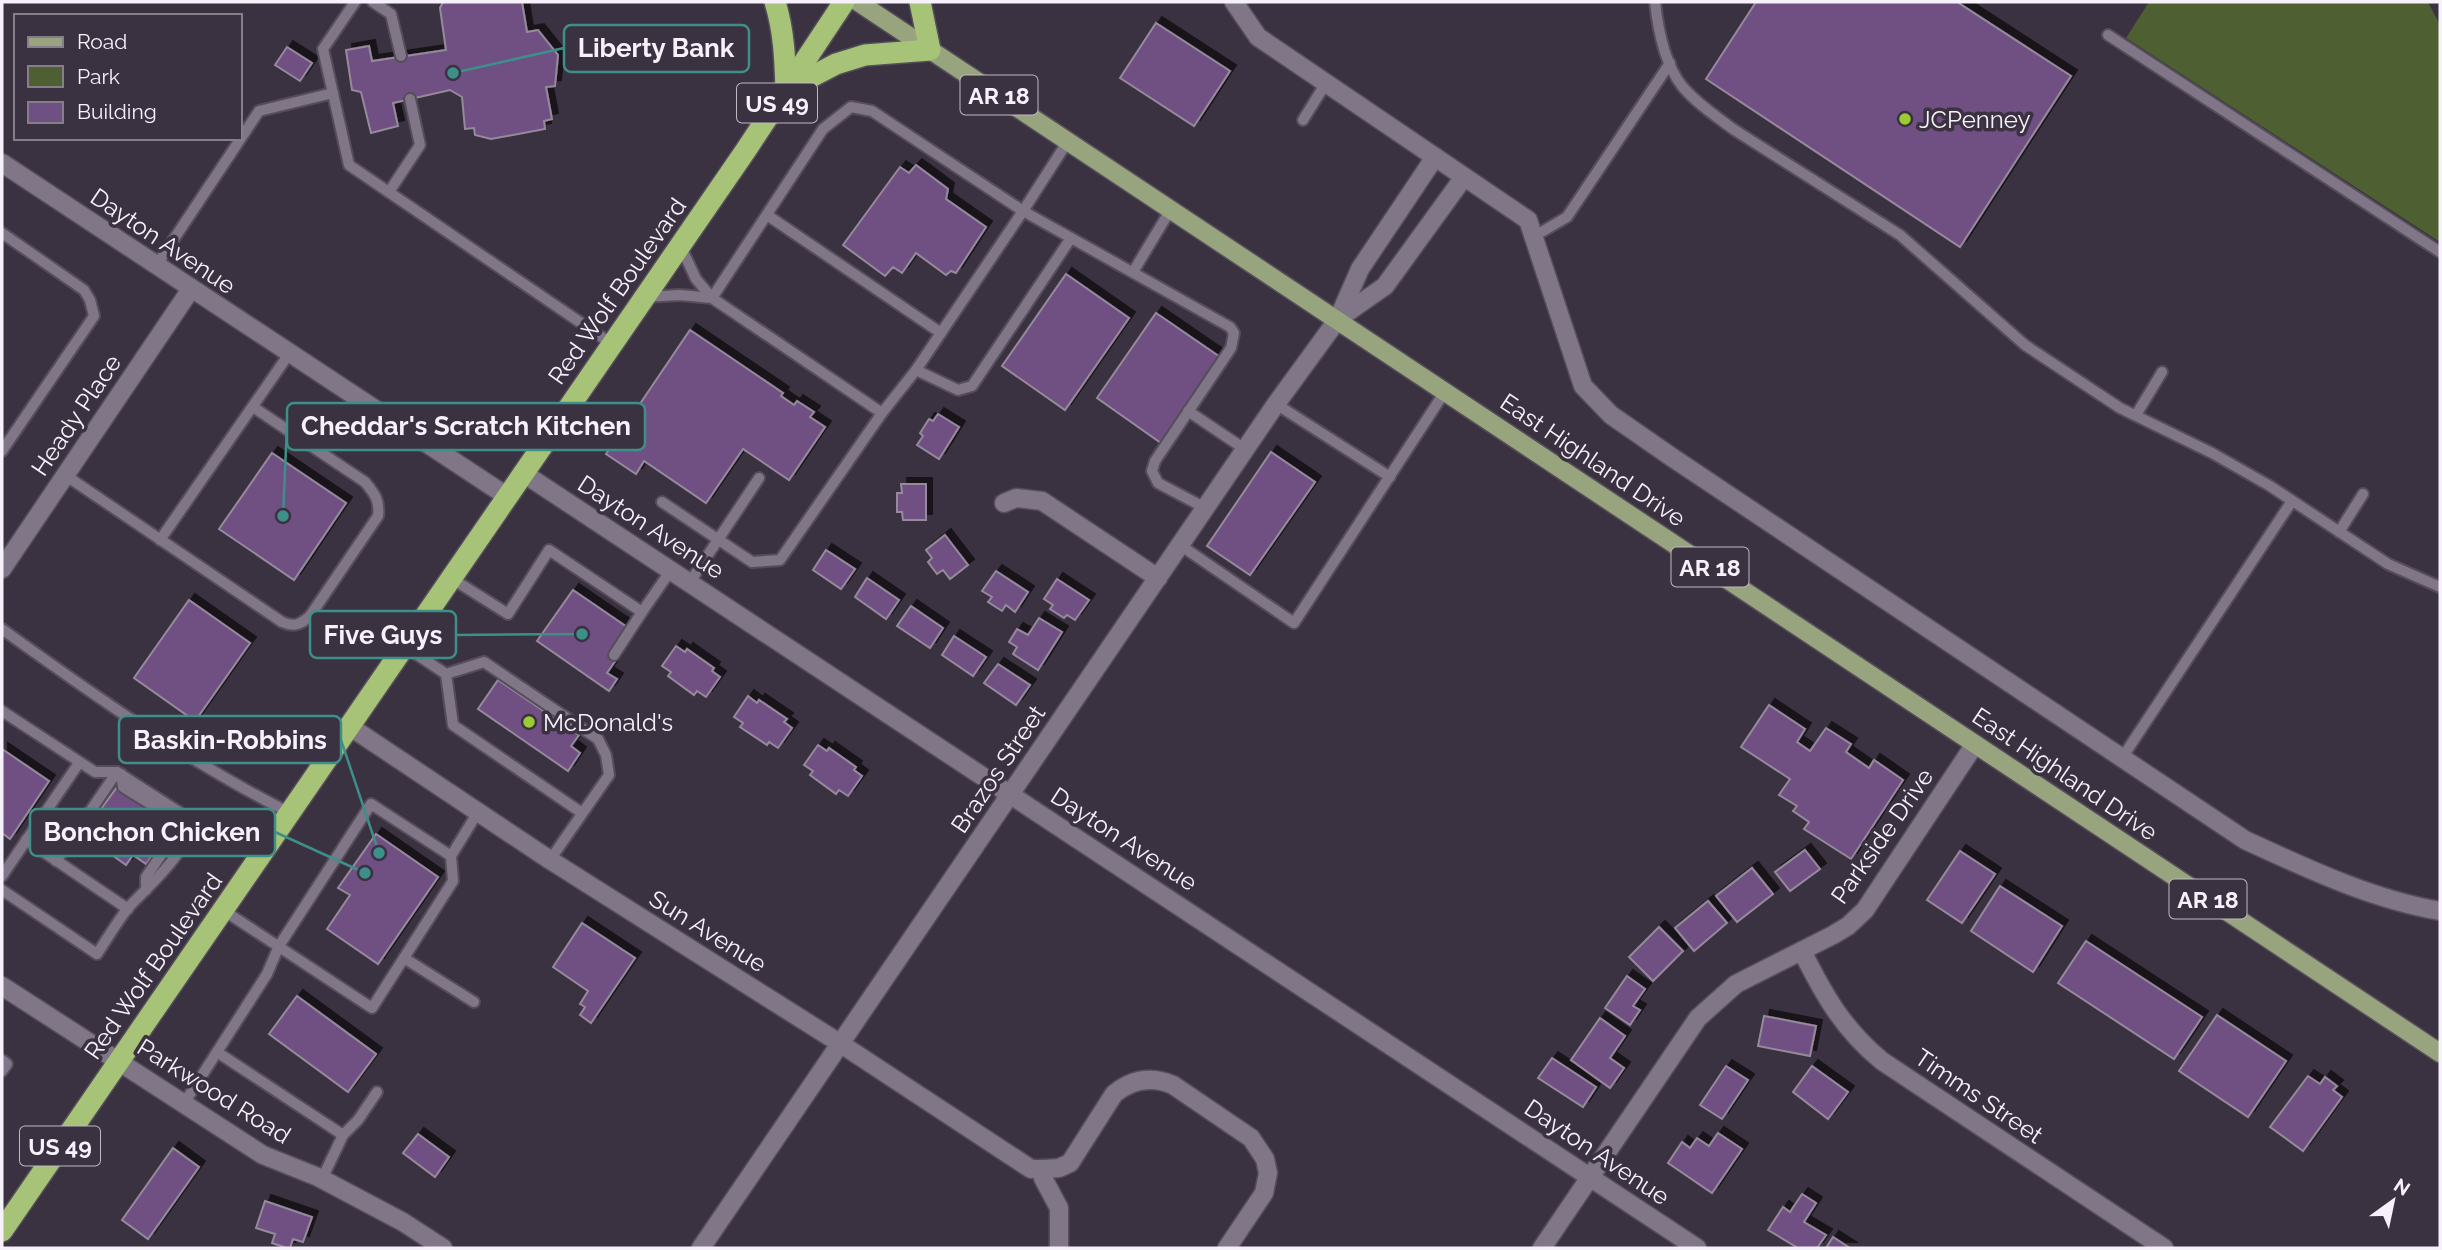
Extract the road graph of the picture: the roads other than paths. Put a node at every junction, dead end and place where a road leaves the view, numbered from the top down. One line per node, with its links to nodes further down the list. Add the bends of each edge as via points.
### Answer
1 (355, 2): 15 (lane, via 323,49)
2 (373, 2): 11 (lane, via 391,14)
3 (775, 2): 14 (highway, via 785,47)
4 (844, 2): 14 (highway, Red Wolf Boulevard / US 49)
5 (858, 2): 10 (main road, East Highland Drive / AR 18)
6 (920, 2): 10 (highway)
7 (1234, 2): 13 (street, via 1258,37)
8 (1655, 2): 12 (lane)
9 (2108, 35): 32 (lane)
10 (930, 50): 14 (highway, via 865,55 836,64); 20 (main road, East Highland Drive / AR 18)
11 (401, 57)
12 (1670, 63): 29 (lane, via 1567,217); 49 (lane, via 1682,85 1708,110 1900,235 2025,345)
13 (1326, 83): 17 (lane); 21 (street)
14 (786, 90): 31 (highway, Red Wolf Boulevard / US 49)
15 (333, 93): 18 (lane, via 259,111); 24 (lane, via 349,165)
16 (410, 99): 24 (lane, via 420,145)
17 (1303, 120)
18 (242, 137)
19 (240, 140): 33 (lane)
20 (1068, 141): 25 (main road, East Highland Drive / AR 18); 26 (lane)
21 (1435, 157): 23 (street); 38 (street, via 1360,269)
22 (2, 163): 33 (street, Dayton Avenue)
23 (1464, 177): 29 (street, via 1528,220); 38 (street, via 1385,286)
24 (389, 192): 40 (lane)
25 (1171, 209): 34 (lane); 38 (main road, East Highland Drive / AR 18)
26 (1024, 211): 27 (lane, via 872,111 851,107 823,129); 30 (lane); 39 (lane)
27 (767, 215): 37 (lane); 39 (lane)
28 (2, 233): 51 (lane, via 83,290 94,316)
29 (1533, 237): 80 (street, via 1583,386 1611,415)
30 (1071, 238): 34 (lane); 42 (lane, via 972,386 958,390)
31 (680, 245): 36 (highway, Red Wolf Boulevard / US 49); 37 (lane, via 696,279)
32 (2440, 252)
33 (156, 266): 35 (street, Dayton Avenue)
34 (1133, 272): 47 (lane, via 1234,332 1231,348)
35 (191, 289): 41 (street, Dayton Avenue); 53 (street, Heady Place)
36 (645, 297): 37 (lane); 40 (highway, Red Wolf Boulevard / US 49)
37 (712, 298): 48 (lane)
38 (1338, 319): 44 (main road, East Highland Drive / AR 18); 45 (street, Brazos Street)
39 (940, 333): 42 (lane)
40 (612, 344): 52 (highway, Red Wolf Boulevard / US 49)
41 (289, 354): 46 (lane); 57 (street, Dayton Avenue)
42 (916, 369): 48 (lane)
43 (2162, 372): 49 (lane)
44 (1446, 390): 54 (lane); 79 (main road, East Highland Drive / AR 18)
45 (1276, 404): 50 (street, Brazos Street); 54 (lane)
46 (253, 407): 64 (lane); 64 (lane, via 365,482 379,506 378,516 310,616 302,624 282,622)
47 (1188, 411): 50 (lane); 61 (lane, via 1152,471 1158,483)
48 (882, 413): 63 (lane, via 780,560 752,562)
49 (2136, 415): 58 (lane, via 2213,453)
50 (1246, 450): 61 (street, Brazos Street)
51 (2, 451)
52 (523, 473): 57 (highway, Red Wolf Boulevard / US 49); 67 (street, Dayton Avenue)
53 (65, 475): 64 (lane); 66 (street, Heady Place)
54 (1390, 477): 65 (lane, via 1294,623)
55 (759, 478): 63 (lane)
56 (2363, 494): 62 (lane)
57 (508, 497): 68 (highway, Red Wolf Boulevard / US 49)
58 (2292, 501): 62 (lane); 80 (lane)
59 (662, 502): 63 (lane)
60 (1004, 503): 69 (street, via 1016,498 1042,500)
61 (1205, 508): 65 (street, Brazos Street)
62 (2339, 532): 71 (lane, via 2388,564)
63 (718, 539): 70 (lane)
64 (160, 540)
65 (1180, 545): 69 (street, Brazos Street)
66 (2, 567)
67 (671, 570): 70 (street, Dayton Avenue); 72 (lane)
68 (451, 578): 72 (lane, via 508,614 549,550); 74 (highway, Red Wolf Boulevard / US 49)
69 (1158, 578): 83 (street, Brazos Street)
70 (690, 582): 83 (street, Dayton Avenue)
71 (2440, 587)
72 (642, 612): 75 (lane)
73 (2, 629): 85 (lane, via 199,764)
74 (404, 646): 76 (lane); 78 (highway, Red Wolf Boulevard / US 49)
75 (614, 655)
76 (446, 674): 86 (lane, via 453,725); 86 (lane, via 484,662 598,738 609,775)
77 (2, 711): 81 (lane)
78 (349, 726): 84 (street, Sun Avenue); 85 (highway, Red Wolf Boulevard / US 49)
79 (1975, 744): 97 (street, Parkside Drive, via 1865,910 1848,926); 103 (main road, East Highland Drive / AR 18)
80 (2122, 758): 95 (street, via 2245,840 2341,884)
81 (79, 762): 82 (lane, via 95,772); 87 (lane)
82 (119, 773): 90 (lane); 93 (lane, via 179,812 188,825 185,841 155,883)
83 (1011, 794): 101 (street, Brazos Street); 111 (street, Dayton Avenue)
84 (478, 812): 88 (lane); 89 (street, Sun Avenue)
85 (290, 813): 94 (highway, Red Wolf Boulevard / US 49)
86 (582, 813): 89 (lane)
87 (26, 840): 90 (lane); 91 (lane)
88 (451, 856): 96 (lane, via 371,804); 98 (lane, via 453,881)
89 (550, 860): 101 (street, Sun Avenue)
90 (56, 861): 93 (lane)
91 (2, 876)
92 (2, 890): 93 (lane, via 97,954)
93 (128, 909)
94 (223, 910): 96 (lane); 105 (highway, Red Wolf Boulevard / US 49)
95 (2440, 911)
96 (279, 946): 98 (lane, via 372,1008); 102 (lane, via 267,974)
97 (1802, 951): 111 (street, Parkside Drive, via 1736,984 1698,1018); 120 (street, Timms Street, via 1828,1001 1860,1043)
98 (404, 958): 100 (lane)
99 (2, 986): 105 (street, Parkwood Road)
100 (474, 1002)
101 (841, 1044): 110 (street, Sun Avenue, via 1031,1169); 115 (street, Brazos Street)
102 (217, 1052): 108 (lane); 109 (lane)
103 (2440, 1053)
104 (2, 1060): 106 (lane, via 7,1064)
105 (118, 1062): 108 (street, Parkwood Road); 113 (highway, Red Wolf Boulevard / US 49)
106 (2, 1071)
107 (377, 1092): 109 (lane)
108 (183, 1105): 112 (street, Parkwood Road, via 263,1155)
109 (343, 1135): 112 (lane)
110 (1044, 1169): 116 (street, via 1043,1178 1059,1208); 117 (street, via 1070,1163 1114,1094 1124,1086 1142,1080 1173,1085 1251,1138 1265,1159 1264,1193)
111 (1590, 1177): 118 (street, Parkside Drive); 119 (street, Dayton Avenue)
112 (322, 1179): 114 (street, Parkwood Road)
113 (2, 1231)
114 (443, 1248)
115 (701, 1248)
116 (1059, 1248)
117 (1227, 1248)
118 (1542, 1248)
119 (1697, 1248)
120 (2164, 1248)

